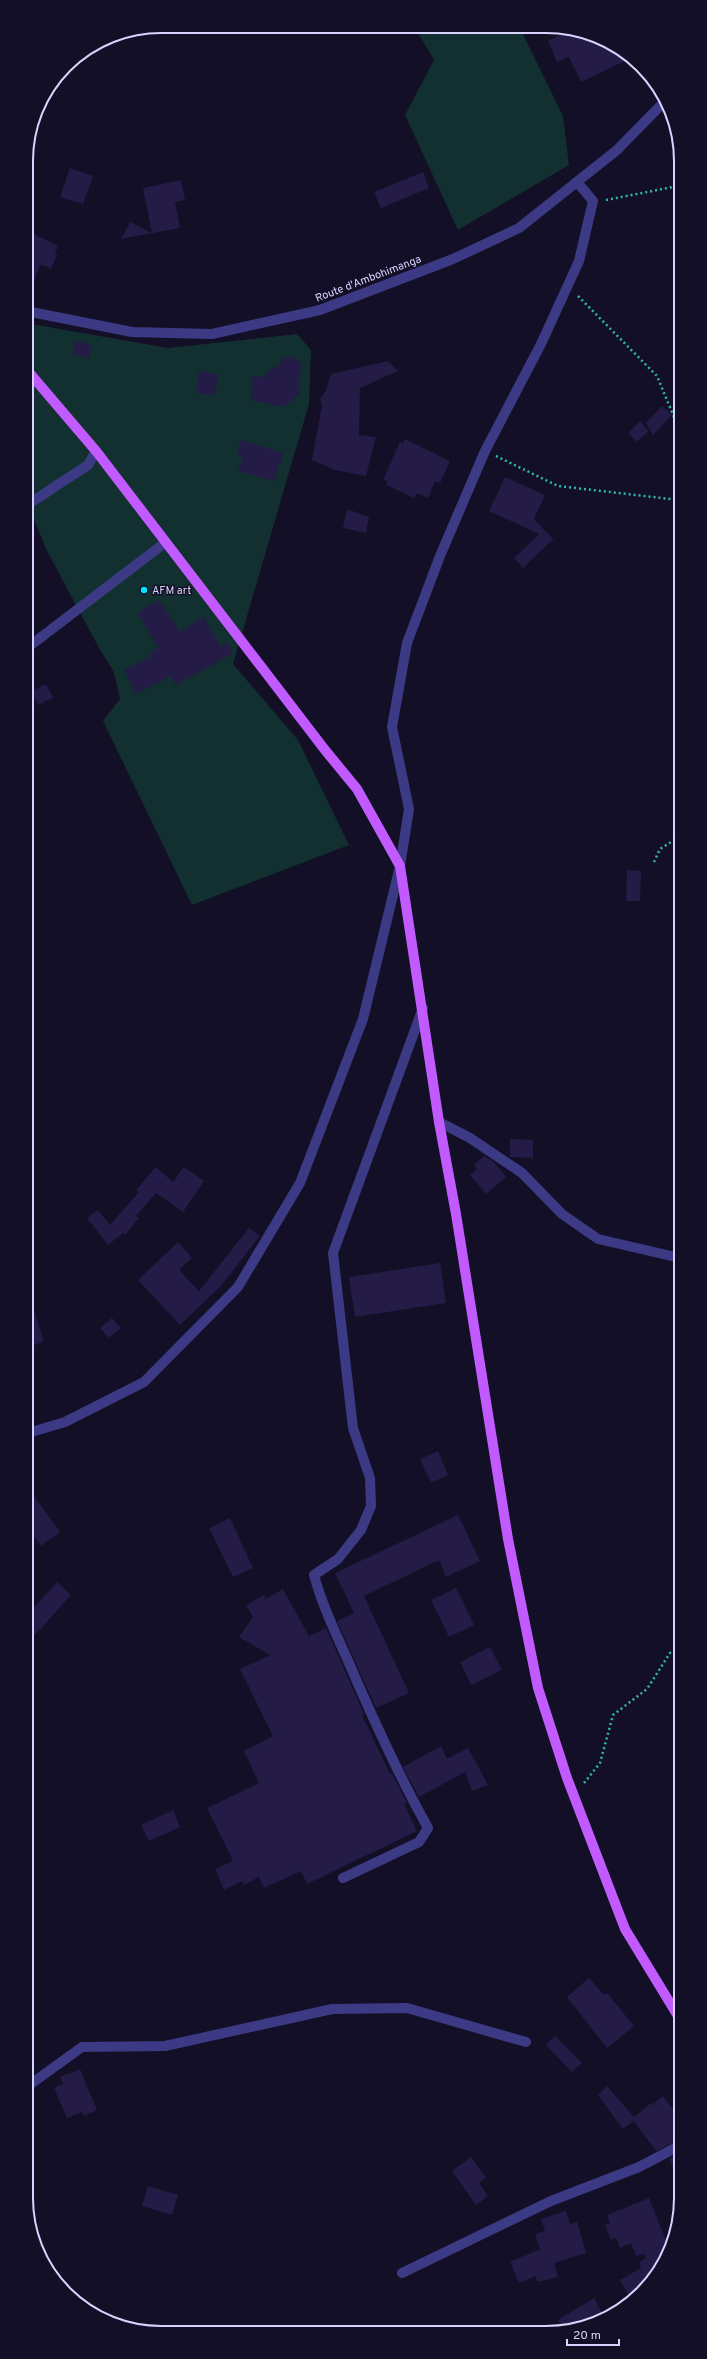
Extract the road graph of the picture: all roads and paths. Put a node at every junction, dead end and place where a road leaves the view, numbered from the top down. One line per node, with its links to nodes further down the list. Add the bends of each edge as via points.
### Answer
1 (661, 105): 2 (street, Route d'Ambohimanga, via 617,150)
2 (577, 182): 4 (street); 6 (street, Route d'Ambohimanga, via 519,228 453,259 320,310 212,334 132,332)
3 (674, 187): 4 (path, via 624,198)
4 (594, 201): 5 (street, via 579,261)
5 (568, 285): 8 (path, via 657,376); 10 (street, via 541,344)
6 (33, 311)
7 (33, 378): 9 (main road)
8 (674, 417)
9 (96, 451): 12 (street, via 88,465); 13 (main road)
10 (485, 451): 11 (path, via 558,486); 17 (street, via 440,556 407,643 392,728 409,809)
11 (674, 499)
12 (33, 501)
13 (166, 542): 14 (street); 17 (main road, via 357,789)
14 (33, 643)
15 (674, 840): 16 (path, via 660,849)
16 (654, 862)
17 (400, 866): 18 (main road); 21 (street, via 363,1019 300,1183 238,1287 144,1382 65,1422)
18 (423, 1008): 19 (main road); 24 (street, via 333,1253 353,1428 370,1478 371,1506 361,1530 338,1559 314,1575 319,1594 364,1698 403,1784 428,1828 419,1842)
19 (439, 1122): 20 (street, via 470,1138 522,1173 562,1214 598,1239); 23 (main road, via 508,1539 538,1688)
20 (674, 1257)
21 (33, 1432)
22 (674, 1652): 23 (path, via 670,1653 646,1689 613,1715 600,1763 588,1781)
23 (572, 1791): 25 (main road, via 625,1929)
24 (343, 1878)
25 (674, 2011)
26 (526, 2042): 27 (street, via 407,2008 332,2009 165,2046 82,2047)
27 (33, 2082)
28 (674, 2149): 29 (street, via 639,2167 551,2201)
29 (402, 2273)

